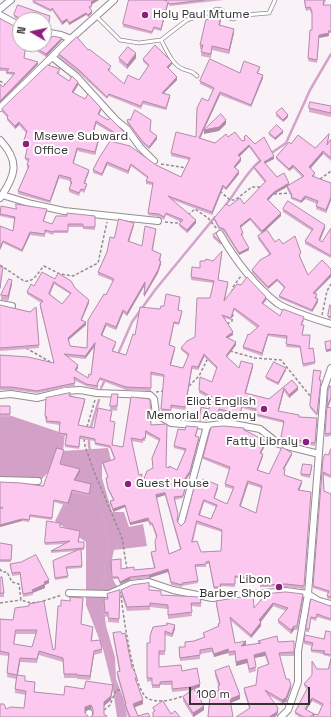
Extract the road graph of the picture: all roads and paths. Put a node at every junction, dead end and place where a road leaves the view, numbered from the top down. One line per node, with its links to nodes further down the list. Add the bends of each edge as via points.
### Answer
1 (11, 0): 4 (street)
2 (114, 0): 6 (street)
3 (275, 0): 10 (lane, via 269,12 233,19 228,18 222,10 216,9 187,20)
4 (0, 9)
5 (0, 15): 7 (street)
6 (96, 16): 9 (street); 10 (lane, via 120,40 139,43)
7 (12, 22)
8 (52, 33): 9 (street)
9 (71, 39): 11 (street)
10 (161, 40): 12 (lane, via 170,58)
11 (52, 57): 14 (street); 17 (street, via 71,71)
12 (197, 76)
13 (0, 81): 14 (path)
14 (13, 94): 15 (street)
15 (0, 108)
16 (0, 140): 25 (street, via 9,150 14,162 14,174)
17 (154, 161): 18 (path)
18 (192, 169)
19 (331, 171): 20 (path)
20 (316, 182)
21 (216, 188): 22 (path, via 230,200 235,200 252,187)
22 (264, 188)
23 (269, 191): 24 (path, via 274,194)
24 (295, 193)
25 (1, 196): 26 (street, via 64,211)
26 (108, 215): 27 (street); 30 (path, via 98,263 73,276 60,274 44,266 29,282)
27 (158, 221): 28 (path, via 177,223 195,210)
28 (215, 226)
29 (220, 234): 31 (street)
30 (0, 265)
31 (245, 270): 33 (path, via 233,287); 37 (street, via 277,303)
32 (331, 284): 37 (path)
33 (232, 295)
34 (0, 304): 35 (street)
35 (12, 306)
36 (232, 311): 39 (path, via 232,321)
37 (320, 320): 38 (street)
38 (331, 324)
39 (226, 326)
40 (25, 347): 43 (path)
41 (229, 350): 50 (path, via 234,354 281,360)
42 (210, 354): 45 (path, via 199,376)
43 (55, 364)
44 (331, 368): 52 (street, via 324,388)
45 (186, 389)
46 (168, 391): 49 (path, via 157,392)
47 (97, 393): 48 (street, via 65,391 37,398); 49 (street); 57 (path, via 87,426 85,446 122,538)
48 (0, 395)
49 (152, 396): 51 (street, via 156,414 164,420 171,423)
50 (315, 402)
51 (207, 426): 52 (street, via 228,423 260,428 279,444); 55 (street)
52 (319, 454): 60 (street)
53 (0, 480): 54 (street)
54 (38, 481)
55 (181, 523)
56 (0, 569): 61 (path, via 7,572 12,582 19,584)
57 (132, 584): 58 (street); 60 (street, via 149,582 212,598 274,592)
58 (120, 589): 59 (street, via 109,594); 64 (path, via 133,667)
59 (69, 593): 61 (path, via 45,601 31,603)
60 (308, 594): 63 (street); 71 (street, via 298,651 296,691 288,710)
61 (21, 600): 62 (path)
62 (0, 602)
63 (331, 604)
64 (139, 684): 65 (path); 69 (path, via 143,694 150,699 173,700)
65 (134, 686)
66 (122, 690): 70 (path, via 116,690 110,705 104,710)
67 (212, 690): 68 (path)
68 (192, 694)
69 (185, 696)
70 (89, 715)
71 (281, 717)

